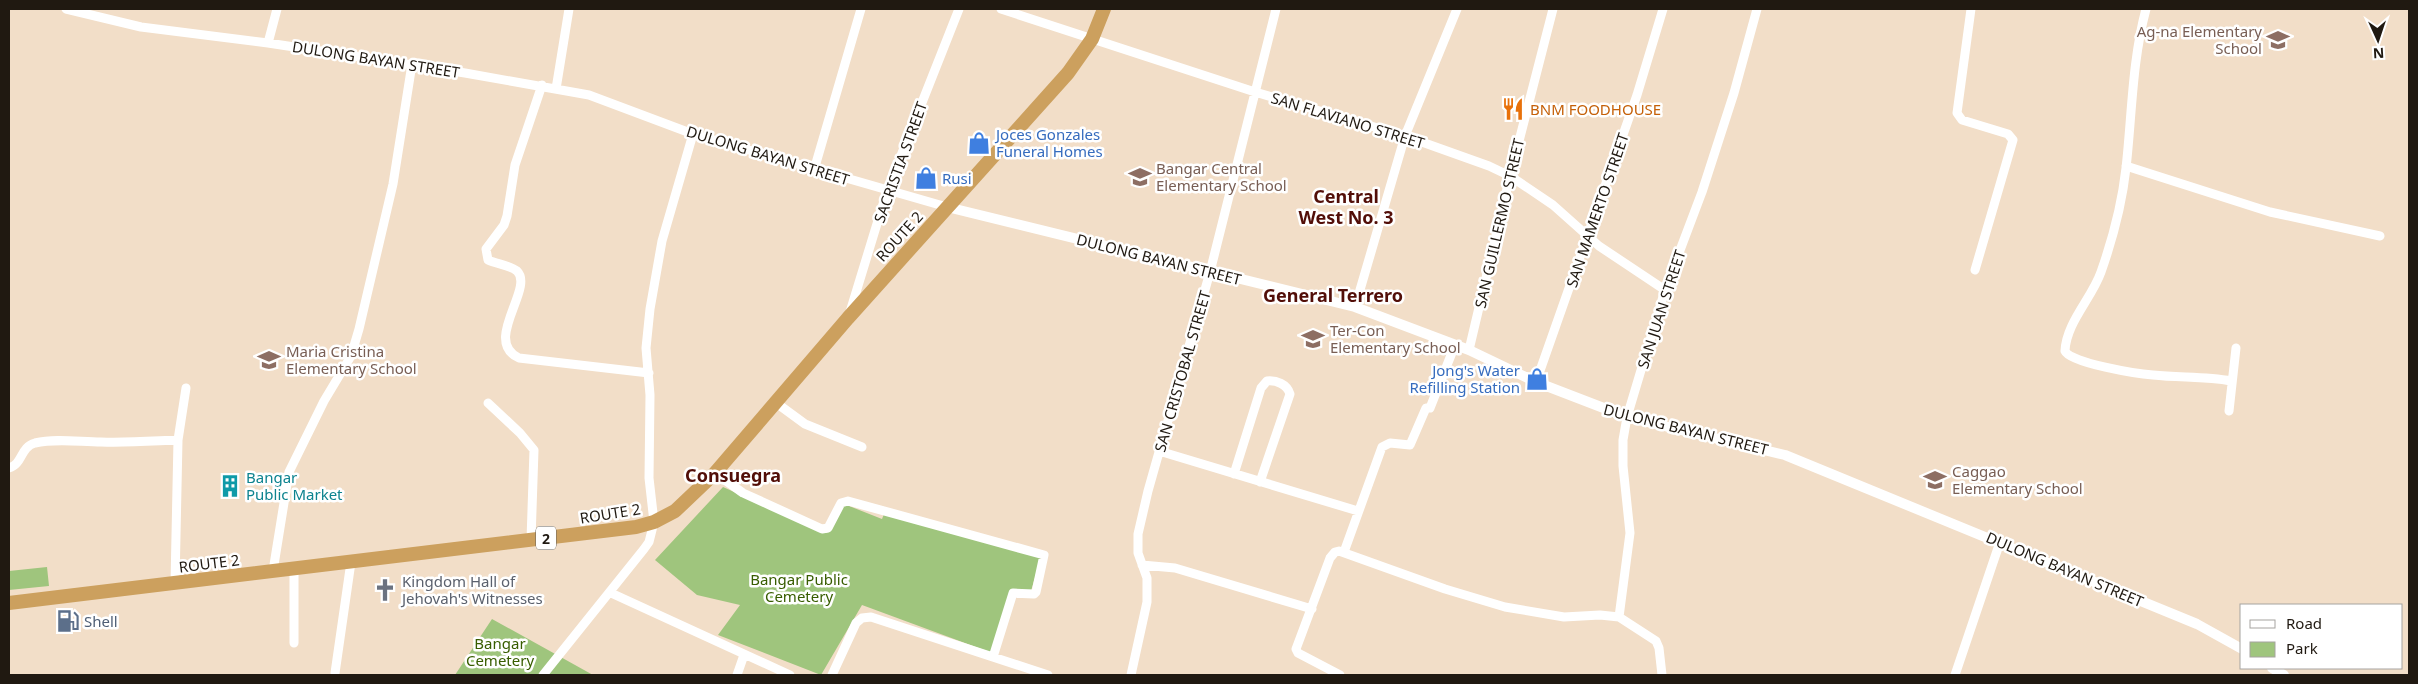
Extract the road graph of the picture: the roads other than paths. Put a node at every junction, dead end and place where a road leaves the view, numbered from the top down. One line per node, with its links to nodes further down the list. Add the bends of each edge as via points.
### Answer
1 (66, 9): 16 (street, DULONG BAYAN STREET, via 141,27)
2 (277, 9): 16 (street)
3 (569, 9): 19 (street)
4 (861, 9): 24 (street)
5 (959, 9): 26 (street, SACRISTIA STREET)
6 (1001, 9): 15 (street, SAN FLAVIANO STREET)
7 (1104, 9): 15 (highway, ROUTE 2 / 2)
8 (1276, 9): 20 (street, SAN CRISTOBAL STREET)
9 (1456, 9): 22 (street)
10 (1553, 9): 25 (street, SAN GUILLERMO STREET)
11 (1663, 9): 28 (street, SAN MAMERTO STREET, via 1638,95)
12 (1757, 9): 32 (street, SAN JUAN STREET, via 1702,192)
13 (1971, 9): 30 (street, via 1957,113 1962,120 2008,134 2013,140)
14 (2146, 9): 23 (street, via 2132,89)
15 (1092, 39): 20 (street, SAN FLAVIANO STREET); 27 (highway, ROUTE 2 / 2, via 1068,73)
16 (268, 43): 17 (street, DULONG BAYAN STREET)
17 (412, 64): 18 (street, DULONG BAYAN STREET); 61 (street, via 393,184 359,329 350,356 289,472)
18 (542, 85): 19 (street, DULONG BAYAN STREET); 38 (street, via 515,165 504,225 486,249 488,260 520,275 506,331 507,345 512,355 519,358)
19 (556, 89): 21 (street, DULONG BAYAN STREET, via 589,95)
20 (1255, 92): 22 (street, SAN FLAVIANO STREET); 31 (street, SAN CRISTOBAL STREET)
21 (693, 134): 24 (street, DULONG BAYAN STREET); 38 (street, via 662,241 652,292 646,341)
22 (1405, 136): 25 (street, SAN FLAVIANO STREET); 33 (street)
23 (2126, 166): 29 (street, via 2270,212); 39 (street, via 2114,233 2100,276 2067,338 2066,354 2076,359 2154,375)
24 (814, 170): 26 (street, DULONG BAYAN STREET)
25 (1510, 176): 28 (street, SAN FLAVIANO STREET, via 1553,205); 37 (street, SAN GUILLERMO STREET)
26 (888, 191): 27 (street, DULONG BAYAN STREET); 34 (street, SACRISTIA STREET)
27 (947, 207): 31 (street, DULONG BAYAN STREET); 34 (highway, ROUTE 2 / 2)
28 (1588, 236): 32 (street, SAN FLAVIANO STREET); 40 (street, SAN MAMERTO STREET)
29 (2380, 236)
30 (1975, 270)
31 (1210, 272): 33 (street, DULONG BAYAN STREET); 48 (street, SAN CRISTOBAL STREET)
32 (1665, 290): 45 (street, SAN JUAN STREET)
33 (1355, 307): 35 (street, DULONG BAYAN STREET)
34 (848, 318): 42 (highway, ROUTE 2 / 2)
35 (1455, 345): 37 (street, DULONG BAYAN STREET); 53 (street, via 1430,408 1426,408 1410,445 1390,443 1382,447)
36 (2236, 348): 39 (street)
37 (1469, 350): 40 (street, DULONG BAYAN STREET)
38 (649, 373): 54 (street, via 648,478)
39 (2231, 381): 44 (street)
40 (1536, 382): 45 (street, DULONG BAYAN STREET)
41 (186, 388): 46 (street)
42 (775, 402): 47 (street, via 805,424); 50 (highway, ROUTE 2 / 2)
43 (488, 403): 55 (street, via 534,450)
44 (2229, 411)
45 (1627, 417): 56 (street, DULONG BAYAN STREET, via 1771,450); 66 (street, SAN JUAN STREET, via 1623,466 1630,533)
46 (178, 440): 49 (street, via 34,443 24,449 16,464); 62 (street)
47 (862, 447)
48 (1160, 451): 51 (street); 59 (street, SAN CRISTOBAL STREET, via 1138,534)
49 (9, 468)
50 (715, 473): 54 (highway, ROUTE 2 / 2, via 675,511); 70 (street, via 743,493 822,529 828,528 842,502 848,501 1044,556 1036,592 1013,593)
51 (1234, 474): 52 (street); 52 (street, via 1260,388 1266,381 1273,381 1287,388 1290,394)
52 (1260, 482): 53 (street)
53 (1358, 511): 57 (street)
54 (654, 522): 55 (highway, ROUTE 2 / 2); 63 (street, via 649,542)
55 (531, 540): 58 (highway, ROUTE 2 / 2)
56 (2000, 542): 68 (street, DULONG BAYAN STREET, via 2197,624); 80 (street)
57 (1344, 552): 65 (street, via 1332,554); 66 (street, via 1445,589 1506,607 1564,617)
58 (351, 562): 60 (highway, ROUTE 2 / 2); 71 (street)
59 (1142, 565): 65 (street, via 1174,568); 77 (street, SAN CRISTOBAL STREET, via 1147,578 1147,602)
60 (294, 569): 61 (highway, ROUTE 2 / 2); 67 (street)
61 (273, 571): 62 (highway, ROUTE 2 / 2)
62 (175, 583): 64 (highway, ROUTE 2 / 2)
63 (611, 593): 69 (street); 72 (street)
64 (9, 603)
65 (1312, 608): 78 (street, via 1296,651)
66 (1619, 617): 79 (street, via 1656,641)
67 (294, 643)
68 (2240, 648)
69 (744, 655): 73 (street); 74 (street)
70 (993, 657): 75 (street, via 880,619 866,618 856,624); 76 (street)
71 (335, 673)
72 (543, 675)
73 (736, 675)
74 (790, 675)
75 (832, 675)
76 (1048, 675)
77 (1131, 675)
78 (1340, 675)
79 (1662, 675)
80 (1955, 675)

